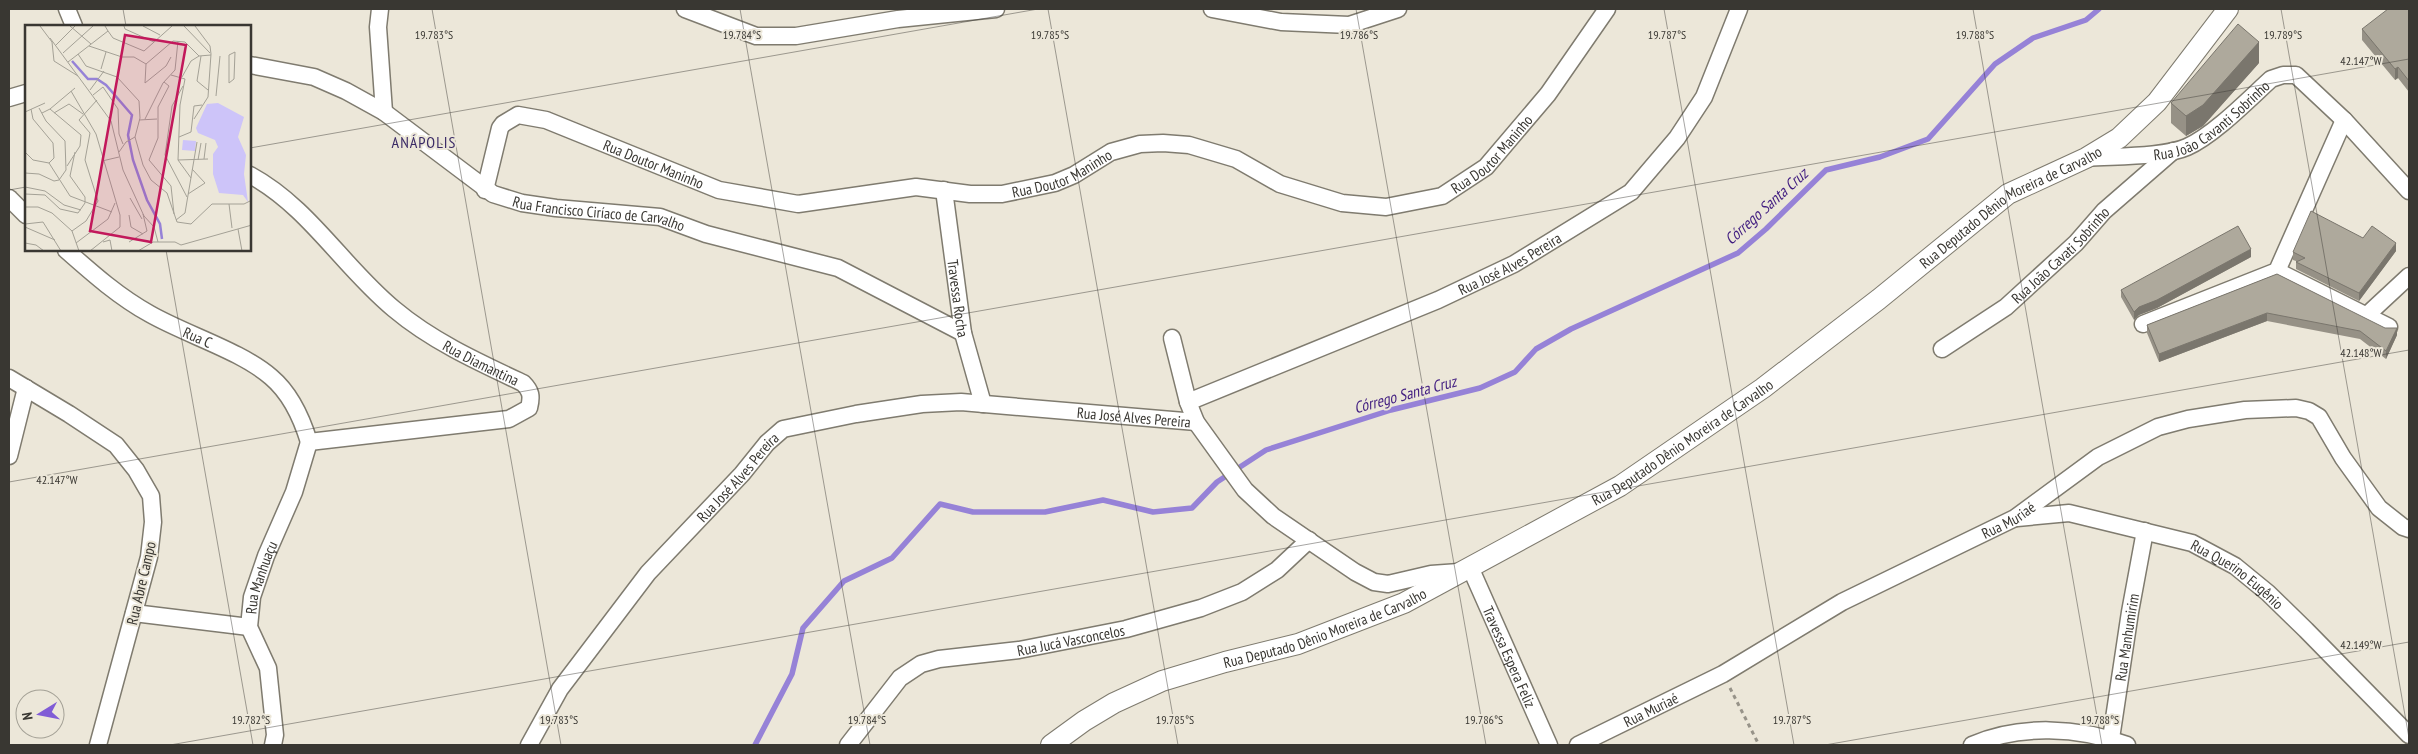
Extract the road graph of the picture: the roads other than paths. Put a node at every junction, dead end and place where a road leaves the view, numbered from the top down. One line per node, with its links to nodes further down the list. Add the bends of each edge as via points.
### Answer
1 (68, 9): 10 (street)
2 (380, 9): 14 (street, via 378,27)
3 (685, 9): 4 (street, via 756,36 796,36 898,18)
4 (996, 9)
5 (1212, 9): 6 (street, via 1281,22 1349,26)
6 (1398, 9)
7 (1607, 9): 20 (street, Rua Doutor Maninho, via 1548,94 1486,167 1442,196 1386,207 1342,204 1280,184 1236,159 1189,145 1163,143 1140,144 1111,152 1055,183 1002,194)
8 (1739, 9): 35 (street, Rua José Alves Pereira, via 1704,97 1677,138 1631,192 1514,264 1438,300)
9 (2228, 9): 17 (street, Rua Deputado Dênio Moreira de Carvalho, via 2157,102 2124,134)
10 (74, 25)
11 (251, 65): 14 (street, Rua Francisco Ciríaco de Carvalho, via 314,77)
12 (25, 94): 13 (street)
13 (9, 98)
14 (384, 112): 19 (street, Rua Francisco Ciríaco de Carvalho)
15 (2344, 120): 16 (street, Rua João Cavanti Sobrinho, via 2296,75 2283,74 2270,79 2205,136 2188,147); 21 (street, Rua João Cavanti Sobrinho); 25 (street)
16 (2173, 151): 17 (street, Rua João Cavanti Sobrinho); 32 (street, Rua João Cavati Sobrinho, via 2104,211 2076,243 2006,308)
17 (2086, 158): 44 (street, Rua Deputado Dênio Moreira de Carvalho, via 2008,194 1763,388 1620,486)
18 (251, 176): 38 (street, Rua Diamantina, via 283,196 394,310 458,351 523,383 532,397 529,408 509,420)
19 (486, 190): 20 (street, Rua Doutor Maninho, via 500,128 509,118 518,115 546,120 719,190 766,199 798,204 916,187); 30 (street, Rua Francisco Ciríaco de Carvalho, via 522,203 660,217 724,239 838,268)
20 (944, 190): 30 (street, Travessa Rocha)
21 (2409, 191)
22 (9, 198): 23 (street)
23 (25, 214)
24 (67, 251): 38 (street, Rua C, via 100,280 149,314 252,362 273,378 302,421)
25 (2277, 271): 27 (street); 28 (street)
26 (2409, 276): 27 (street)
27 (2367, 315): 29 (street)
28 (2143, 324)
29 (2389, 327)
30 (963, 333): 36 (street, Travessa Rocha)
31 (1172, 338): 35 (street)
32 (1942, 349)
33 (9, 378): 34 (street, Rua Abre Campo)
34 (26, 388): 39 (street); 45 (street, Rua Abre Campo, via 116,445 151,496 154,522 149,557)
35 (1188, 402): 37 (street, Rua José Alves Pereira)
36 (983, 404): 37 (street, Rua José Alves Pereira); 51 (street, Rua José Alves Pereira, via 922,404 783,429 767,442 736,481 648,572 560,689)
37 (1196, 422): 43 (street, via 1245,490 1273,516)
38 (309, 442): 46 (street, Rua Manhuaçu, via 294,492 252,598)
39 (9, 456)
40 (2015, 518): 41 (street, Rua Muriaé, via 2098,457 2158,427 2245,410 2296,408 2319,417 2343,458 2379,508); 42 (street, Rua Querino Eugênio, via 2069,513); 55 (street, Rua Muriaé, via 1842,602 1723,674)
41 (2409, 529)
42 (2145, 531): 47 (street, Rua Querino Eugênio, via 2192,543 2235,566 2268,593); 48 (street, Rua Manhumirim)
43 (1309, 540): 44 (street, via 1374,582 1388,584); 52 (street, Rua Jucá Vasconcelos, via 1277,570 1242,592 1201,608 1126,629 1019,650 921,664 900,678)
44 (1466, 570): 53 (street, Rua Deputado Dênio Moreira de Carvalho, via 1404,603 1298,644 1162,681 1114,703); 54 (street, Travessa Espera Feliz)
45 (134, 613): 46 (street); 49 (street, Rua Abre Campo)
46 (249, 627): 50 (street, Rua Manhuaçu, via 268,668 275,735)
47 (2409, 735)
48 (2110, 742): 56 (street, via 2037,730); 57 (street)
49 (98, 745)
50 (273, 745)
51 (529, 745)
52 (848, 745)
53 (1051, 745)
54 (1549, 745)
55 (1578, 745)
56 (1972, 745)
57 (2127, 745)

